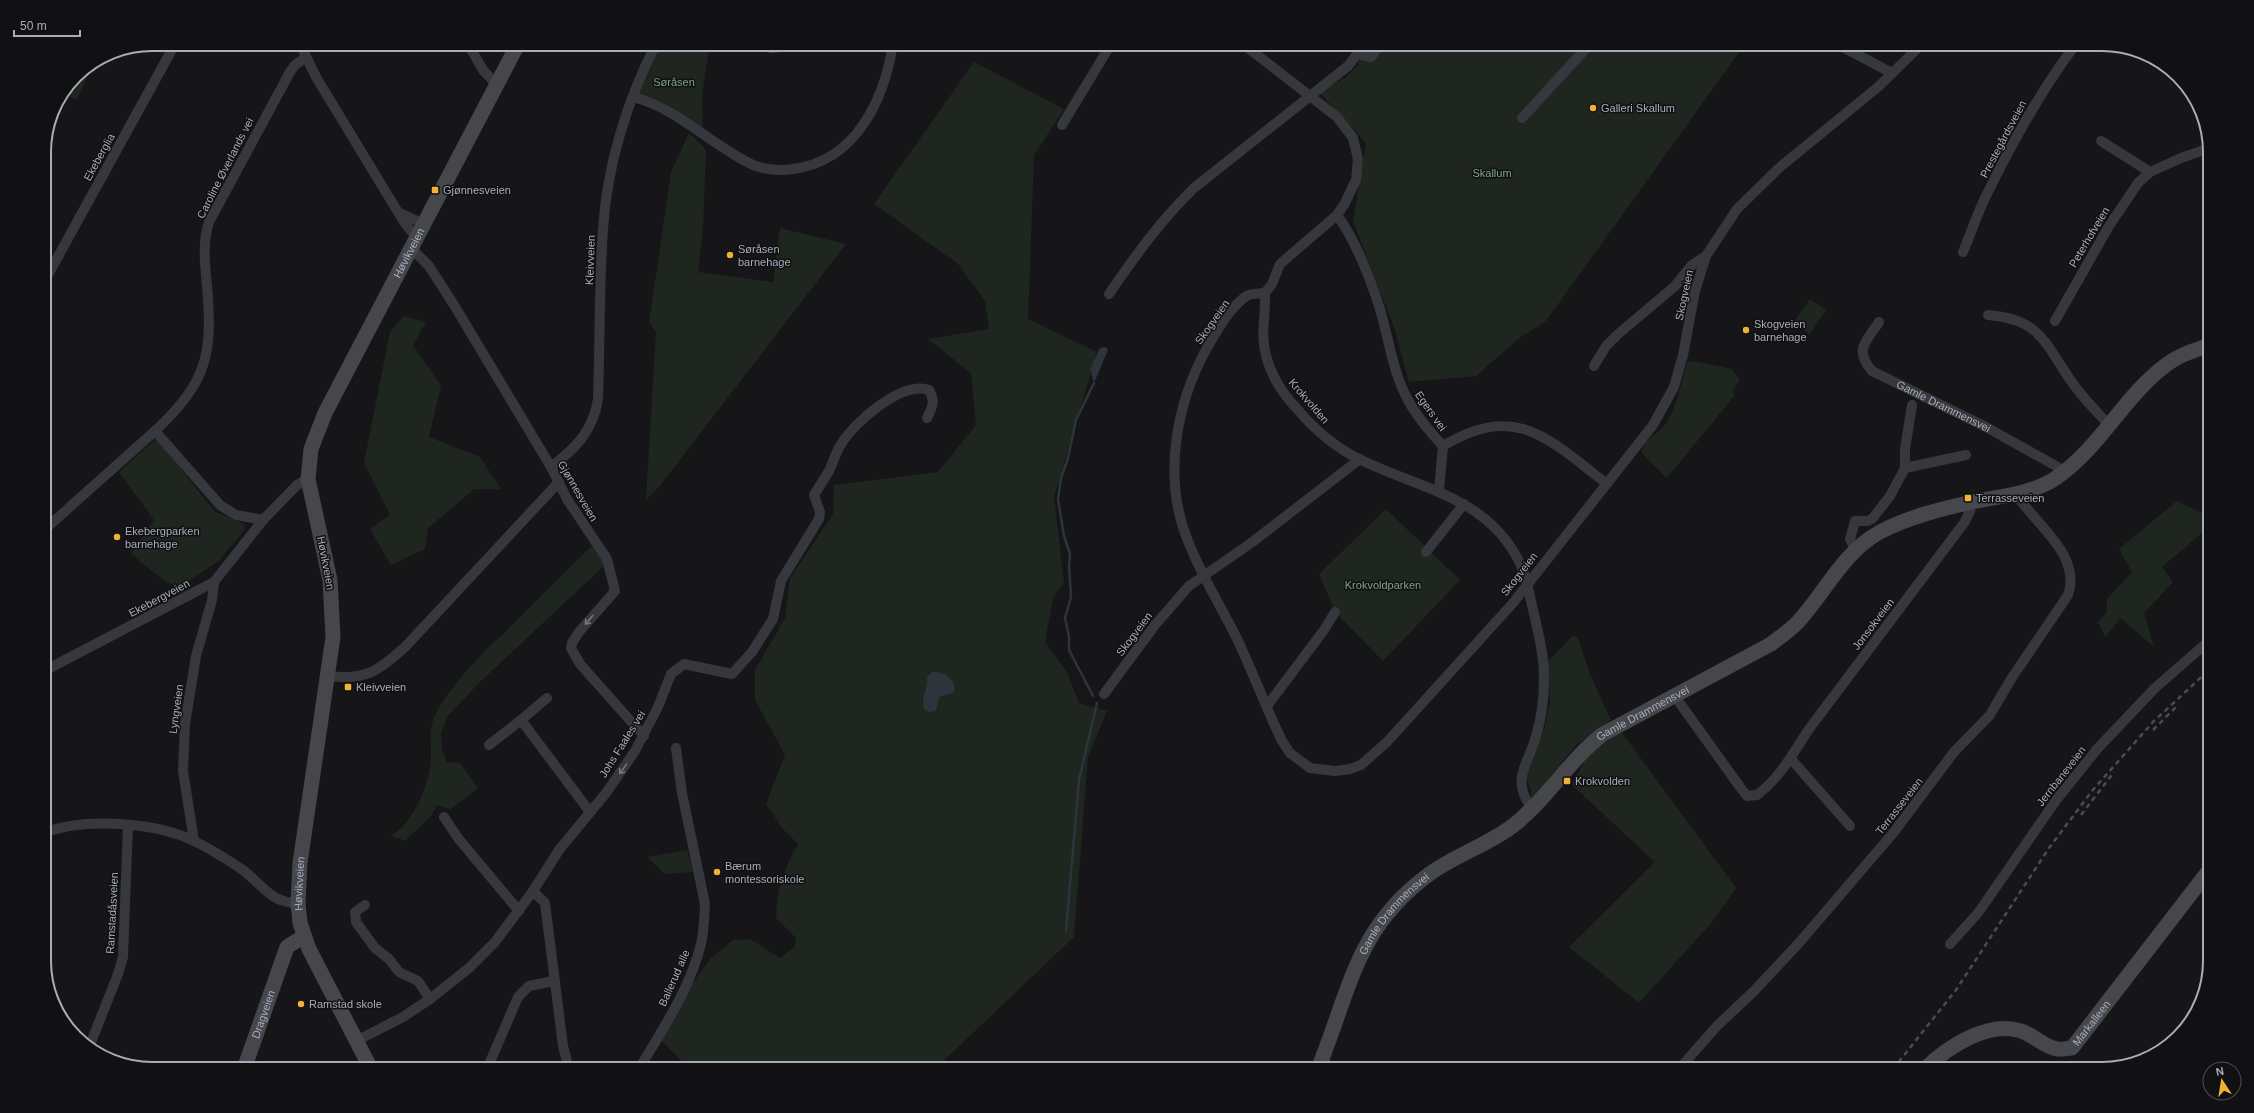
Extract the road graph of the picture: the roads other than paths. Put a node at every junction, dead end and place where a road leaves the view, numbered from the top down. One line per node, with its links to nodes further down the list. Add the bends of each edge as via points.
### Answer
1 (172, 51): 31 (street, Ekeberglia)
2 (303, 51): 16 (street)
3 (472, 51): 18 (street)
4 (514, 51): 18 (main road, Høvikveien)
5 (652, 51): 20 (street, Kleivveien)
6 (891, 51): 20 (street, via 882,93 866,122 828,158 802,168 771,169 753,165 663,110)
7 (1107, 51): 22 (street)
8 (1252, 51): 19 (street)
9 (1357, 51): 19 (street, via 1348,66)
10 (1361, 51): 11 (street, via 1371,57)
11 (1376, 51)
12 (1584, 51): 21 (street)
13 (1850, 51): 17 (street)
14 (1915, 51): 17 (street, Skogveien)
15 (2071, 51): 29 (street, Prestegårdsveien, via 2043,91 2020,132 1986,196)
16 (306, 57): 27 (street, via 363,156 400,213); 42 (street, Caroline Øverlands vei, via 290,72 209,222 204,244 208,348 190,392 175,412)
17 (1892, 73): 30 (street, Skogveien, via 1754,191 1729,220)
18 (496, 85): 27 (main road, Høvikveien)
19 (1311, 96): 26 (street, via 1337,116 1348,129 1357,150 1356,180 1352,192); 33 (street, via 1177,204 1142,246)
20 (633, 97): 46 (street, Kleivveien, via 616,154 603,228 596,411 588,431 570,453)
21 (1522, 118)
22 (1062, 125)
23 (2101, 141): 25 (street)
24 (2203, 150): 25 (street, Peterhofveien)
25 (2150, 172): 35 (street, Peterhofveien, via 2126,198)
26 (1337, 215): 32 (street, via 1280,264 1272,284); 43 (street, Egers vei, via 1361,259 1379,307 1398,379 1418,417)
27 (421, 229): 28 (main road, Høvikveien)
28 (411, 248): 46 (street, Gjønnesveien, via 429,266 442,286); 49 (main road, Høvikveien, via 325,413 311,449)
29 (1963, 252)
30 (1706, 256): 38 (street, Skogveien, via 1692,265 1675,286 1617,334); 51 (street, Skogveien, via 1695,291 1674,387 1654,425)
31 (51, 269)
32 (1265, 293): 45 (street, Krokvolden, via 1263,340 1266,357 1277,383 1289,401 1317,431); 60 (street, Skogveien, via 1245,297 1219,328 1203,354 1188,388 1180,418 1175,461 1177,496 1187,540)
33 (1109, 294)
34 (1988, 315): 41 (street, via 2006,316 2036,331 2046,341 2074,385)
35 (2055, 320)
36 (1879, 322): 48 (street, Gamle Drammensvei, via 1862,348 1862,355 1872,371 1986,427)
37 (2203, 348): 41 (main road, Gamle Drammensvei, via 2167,364 2146,382)
38 (1594, 366)
39 (1912, 404): 47 (street, via 1905,449)
40 (926, 418): 72 (street, Johs Faales vei, via 933,406 932,395 929,390 917,387 876,407 850,432 840,445 814,495 820,512 819,519 781,581 773,619 752,652 732,674 684,664 671,674)
41 (2109, 425): 48 (main road, Gamle Drammensvei)
42 (155, 431): 56 (street, via 220,505 236,515); 57 (street, Caroline Øverlands vei)
43 (1443, 446): 51 (street, Egers vei, via 1477,429 1517,426 1547,438); 52 (street)
44 (1966, 455): 47 (street)
45 (1360, 459): 52 (street, Krokvolden, via 1390,473); 60 (street)
46 (551, 467): 50 (street, Gjønnesveien)
47 (1905, 468): 58 (street, via 1890,496 1874,518 1868,521 1855,521 1850,539)
48 (2065, 471): 53 (main road, Gamle Drammensvei, via 2045,484)
49 (308, 479): 56 (street, via 297,484); 66 (main road, Høvikveien, via 332,595 333,637)
50 (559, 482): 66 (street, via 406,646 384,666 354,678); 72 (street, Gjønnesveien, one-way to 72, via 567,499 607,560 615,590 579,632 571,648 575,659)
51 (1607, 484): 62 (street, Skogveien)
52 (1439, 490): 55 (street, Krokvolden)
53 (2016, 494): 54 (main road, Gamle Drammensvei); 100 (street, Terrasseveien, via 2064,556 2071,574 2072,584 2068,595 2011,679 1990,715 1954,752 1894,832 1799,942)
54 (1972, 502): 58 (main road, Gamle Drammensvei, via 1892,526); 75 (street, Jonsokveien, via 1964,523 1809,729)
55 (1464, 504): 59 (street); 62 (street, Krokvolden, via 1481,514 1497,530 1518,559)
56 (263, 520): 61 (street, Ekebergveien)
57 (51, 524)
58 (1855, 550): 68 (main road, Gamle Drammensvei, via 1797,623 1784,634 1771,644)
59 (1426, 552)
60 (1204, 576): 67 (street, Skogveien, via 1189,586 1156,624); 70 (street, Skogveien, via 1237,639)
61 (214, 582): 65 (street, Ekebergveien); 82 (street, Lyngveien, via 212,600 196,656 185,724 183,771)
62 (1527, 583): 70 (street, Skogveien, via 1513,603 1387,742 1361,765 1350,770 1310,768 1290,753); 76 (street, Krokvolden, via 1541,648 1544,676 1540,722 1520,780)
63 (1335, 612): 70 (street)
64 (2203, 646): 89 (street, Jernbaneveien, via 2155,688 2098,748 2057,799 1978,913)
65 (51, 667)
66 (329, 676): 85 (main road, Høvikveien, via 300,863)
67 (1104, 694)
68 (1674, 695): 75 (street, Jonsokveien, via 1705,742 1747,796 1757,796); 76 (main road, Gamle Drammensvei, via 1592,742 1572,761)
69 (548, 698): 71 (street)
70 (1267, 706)
71 (521, 720): 73 (street); 77 (street)
72 (644, 736): 77 (street, Johs Faales vei, one-way to 77, via 606,793)
73 (489, 745)
74 (676, 748): 98 (street, Ballerud alle, via 682,793 705,904 704,921 694,968)
75 (1791, 759): 80 (street)
76 (1532, 809): 99 (main road, Gamle Drammensvei, via 1499,834 1429,874 1407,891 1386,913 1369,938 1357,963)
77 (590, 812): 84 (street, Johs Faales vei, via 559,850)
78 (444, 817): 87 (street, via 458,838)
79 (128, 825): 81 (street, via 76,825); 82 (street, via 156,829); 93 (street, Ramstadåsveien, via 123,957)
80 (1850, 826)
81 (51, 831)
82 (194, 841): 85 (street, via 241,868 275,898 284,903)
83 (2203, 878): 101 (main road, Markalleen, via 2072,1048 2057,1049 2021,1031 2002,1028 1964,1042)
84 (533, 891): 87 (street, Johs Faales vei); 90 (street, via 545,903)
85 (298, 903): 88 (main road, Høvikveien)
86 (365, 905): 91 (street, via 355,912 356,922 375,948 389,959 399,972 418,981)
87 (519, 911): 91 (street, Johs Faales vei, via 496,942 469,968)
88 (307, 942): 92 (main road, Høvikveien); 94 (main road, Dragveien, via 287,947)
89 (1950, 944)
90 (554, 981): 96 (street, via 529,986 518,997); 97 (street)
91 (430, 999): 92 (street, Johs Faales vei, via 403,1017)
92 (356, 1041): 95 (main road, Høvikveien)
93 (91, 1042)
94 (246, 1062)
95 (366, 1062)
96 (490, 1062)
97 (567, 1062)
98 (644, 1062)
99 (1320, 1062)
100 (1685, 1062)
101 (1935, 1062)

